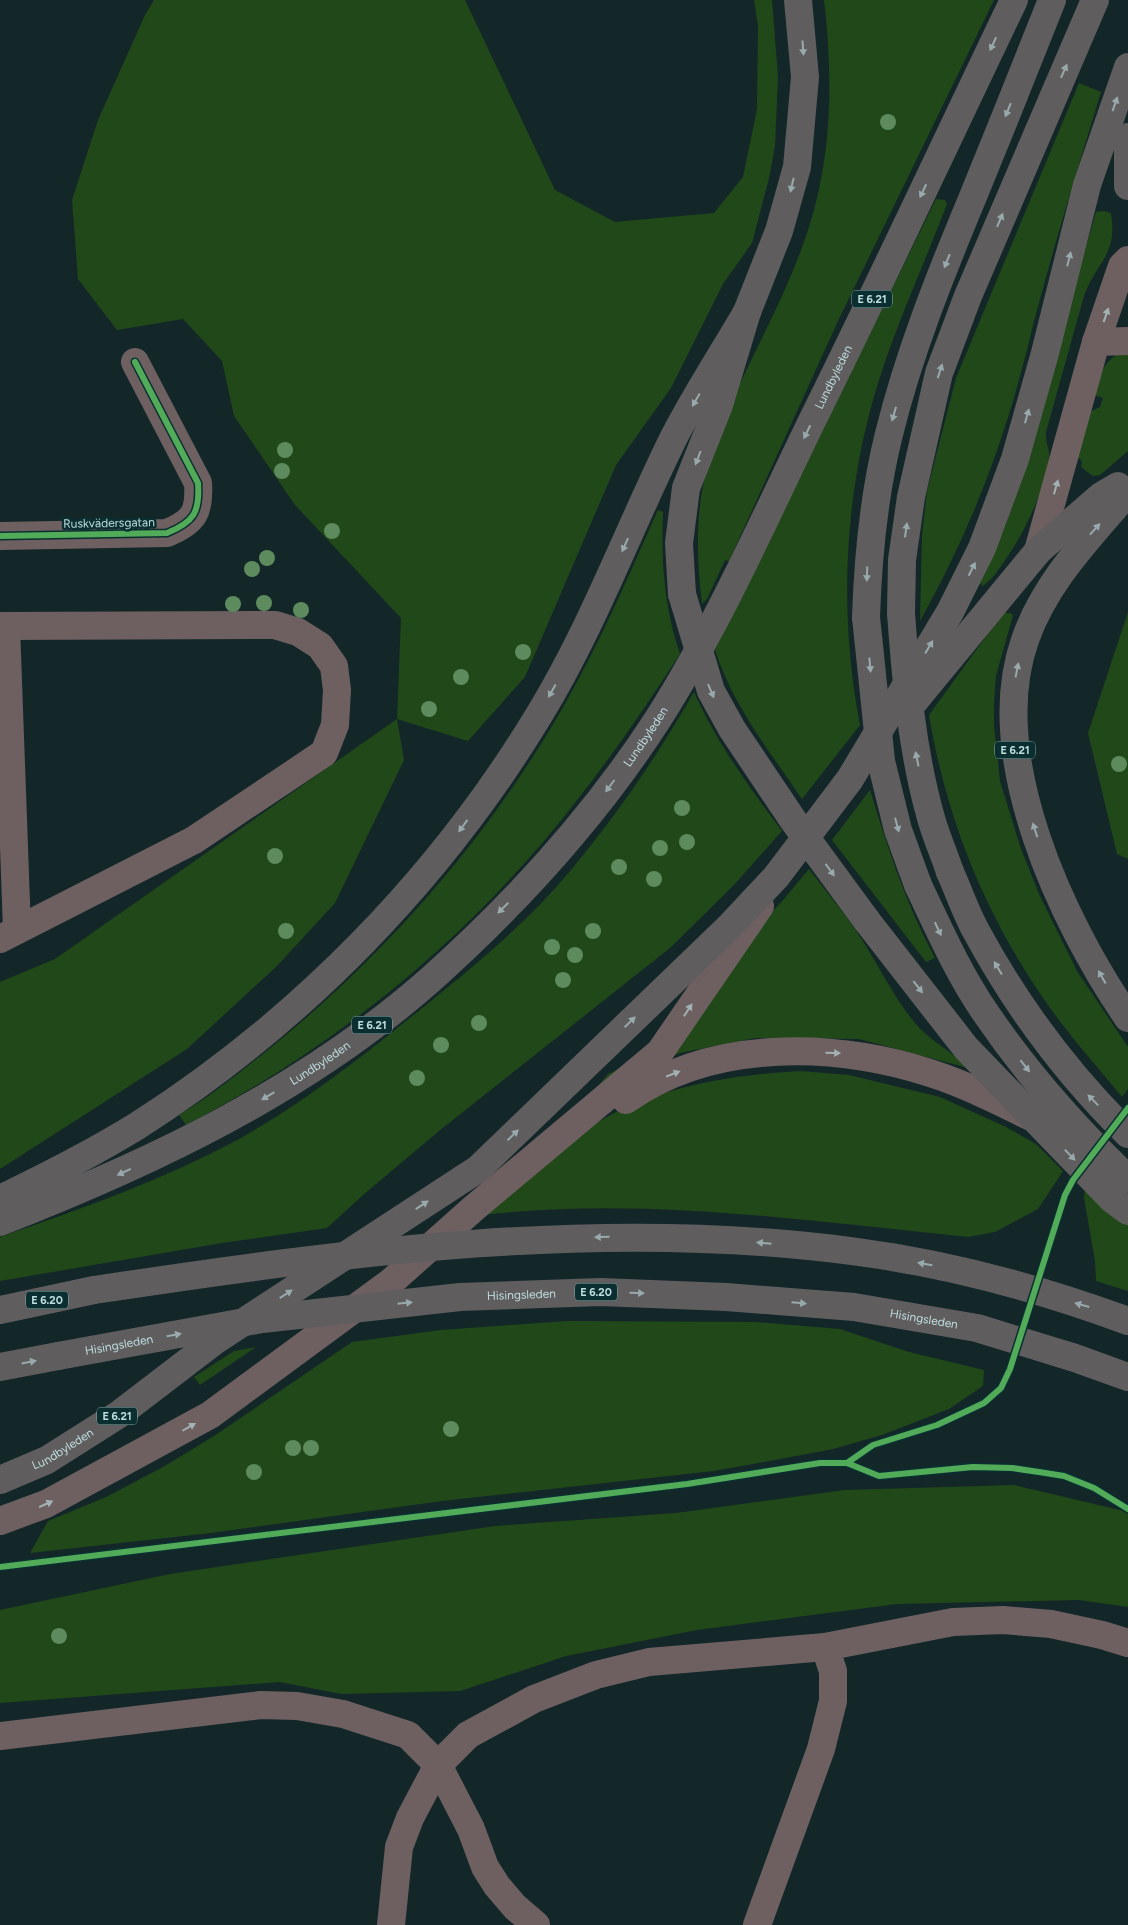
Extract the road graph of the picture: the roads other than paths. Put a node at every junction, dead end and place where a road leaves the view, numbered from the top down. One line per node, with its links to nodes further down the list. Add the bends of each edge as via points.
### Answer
1 (798, 0): 9 (highway, one-way to 9, via 805,76 797,167 779,231)
2 (1014, 0): 27 (highway, Lundbyleden / E 6.21, one-way to 27, via 727,597 659,718 597,803 529,883 463,949 428,982 324,1061 236,1116 159,1156)
3 (1052, 0): 23 (highway, one-way to 23, bridge, via 909,361 888,435 876,499 867,564 866,617 881,760 898,830 947,947 986,1014 1024,1066 1084,1137)
4 (1095, 0): 22 (highway, one-way to 4, bridge, via 1091,1097 1048,1045 976,930 950,872 931,819 917,758 908,703 901,613 902,560 911,497 939,373 968,296)
5 (1128, 67): 18 (highway, Lundbyleden / E 6.21, one-way to 5, via 950,612 982,548 1015,459 1087,185)
6 (1128, 137): 7 (highway)
7 (1128, 186)
8 (1128, 260): 11 (street, one-way to 8, via 1122,266)
9 (747, 312): 21 (highway, one-way to 21, bridge, via 719,405 686,488 679,543 682,594 711,691 732,729 793,820 867,921 966,1048); 24 (highway, one-way to 24, via 674,439 587,627 540,714 457,835 402,902 281,1019 220,1068 134,1127)
10 (1128, 341): 11 (street)
11 (1096, 342): 16 (street, one-way to 11)
12 (136, 362): 15 (street, Ruskvädersgatan, via 198,483 195,514 185,526 167,533)
13 (1128, 480): 16 (highway, via 1101,496)
14 (1128, 492): 20 (highway, E 6.21, one-way to 14, via 1102,978 1066,909 1036,835 1017,761 1012,711 1018,664 1033,622 1064,567)
15 (0, 536)
16 (1038, 551): 18 (highway)
17 (3, 626): 19 (street); 19 (street, via 275,625 298,632 320,646 334,666 337,690 335,725 324,753 194,840)
18 (850, 779): 25 (street, one-way to 18, via 660,1052); 32 (highway, Lundbyleden / E 6.21, one-way to 18, via 47,1460 118,1415 216,1340 478,1169 736,918 776,876)
19 (8, 934)
20 (1128, 1018)
21 (1036, 1120): 25 (street, one-way to 21, via 649,1083 694,1066 739,1056 800,1052 869,1058 938,1076); 26 (highway, one-way to 26)
22 (1128, 1134)
23 (1128, 1179)
24 (0, 1200)
25 (474, 1208): 33 (street, one-way to 25, via 46,1504 210,1415 392,1281)
26 (1128, 1211)
27 (0, 1222)
28 (0, 1310): 29 (highway, E 6.20, one-way to 28, bridge, via 1089,1306 966,1271 859,1252 732,1240 602,1237 450,1246 273,1263 94,1290)
29 (1128, 1321)
30 (0, 1367): 31 (highway, Hisingsleden / E 6.20, one-way to 31, bridge, via 262,1319 460,1297 601,1292 854,1307 977,1328)
31 (1128, 1377)
32 (0, 1480)
33 (0, 1521)
34 (1128, 1643): 35 (street, via 1051,1624 1003,1620 953,1622)
35 (825, 1647): 37 (street, via 649,1662 596,1675 534,1699 468,1735); 40 (street, via 833,1671 833,1701 821,1749)
36 (0, 1736): 37 (street, via 261,1705 297,1706 343,1714 408,1735)
37 (438, 1765): 38 (street, via 410,1818 400,1847); 39 (street, via 472,1829 489,1874 515,1907)
38 (391, 1925)
39 (536, 1925)
40 (757, 1925)

